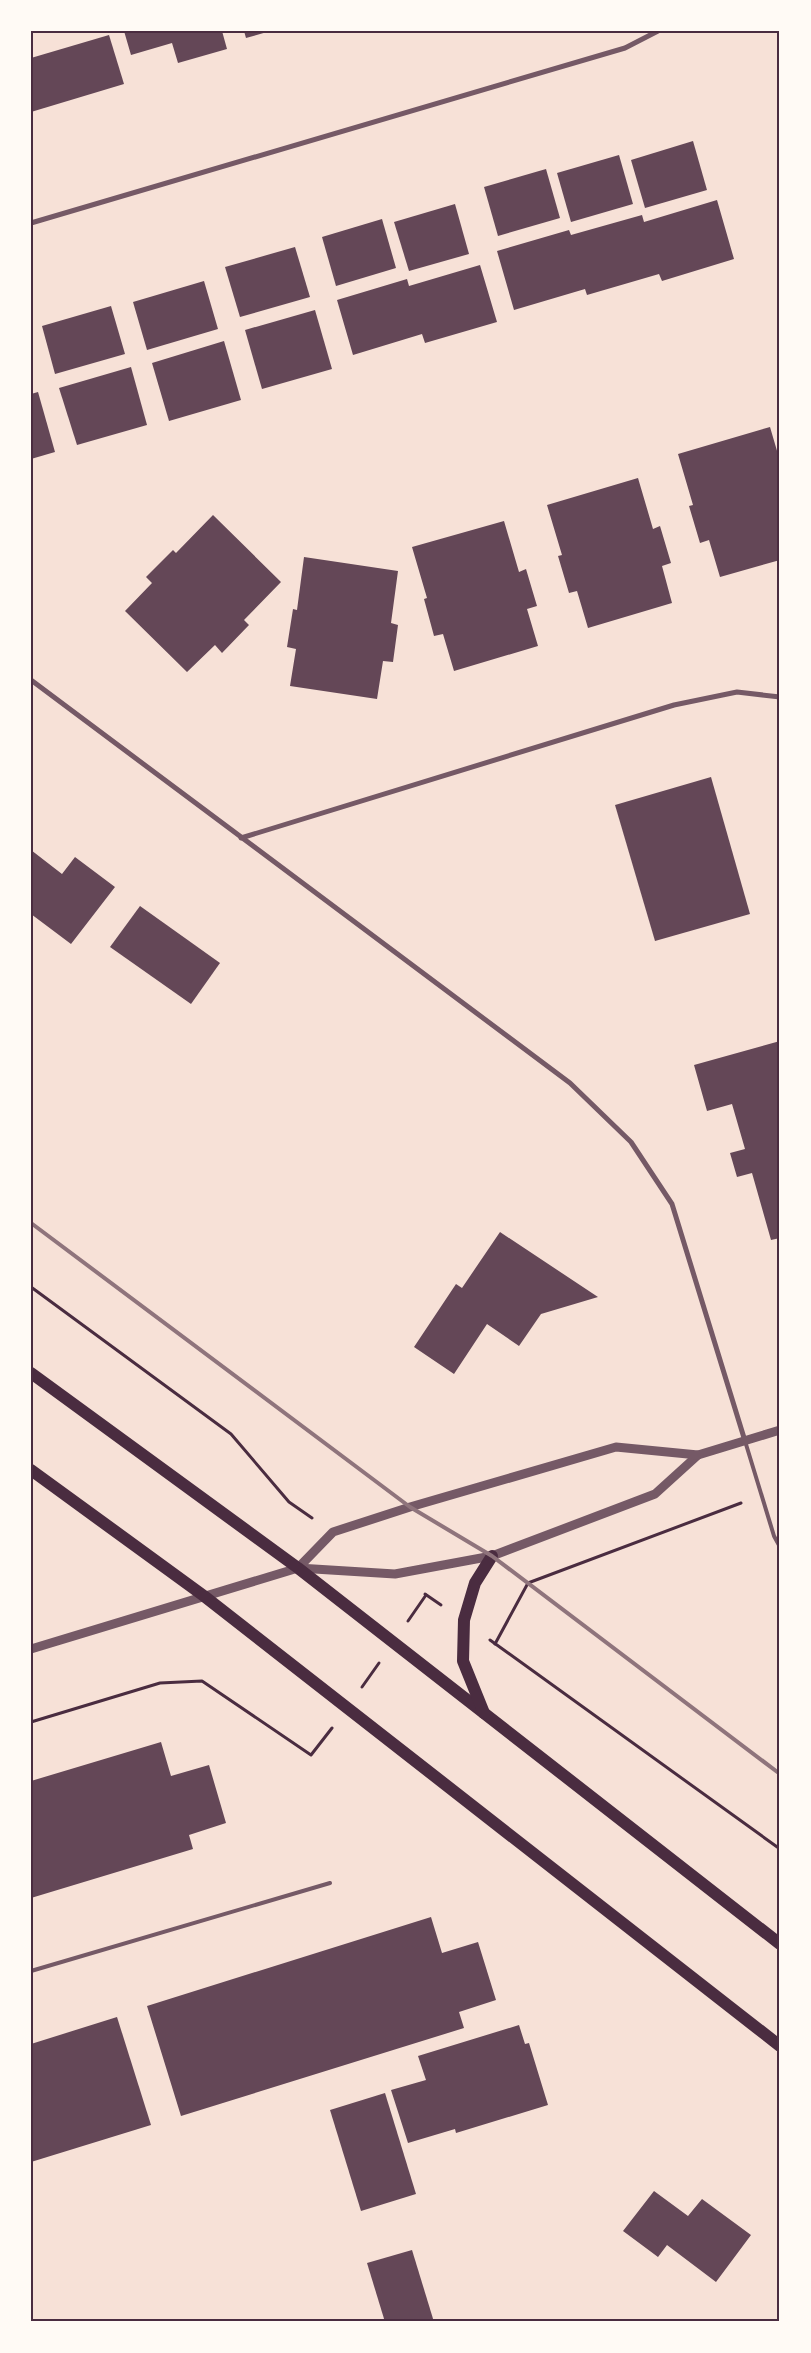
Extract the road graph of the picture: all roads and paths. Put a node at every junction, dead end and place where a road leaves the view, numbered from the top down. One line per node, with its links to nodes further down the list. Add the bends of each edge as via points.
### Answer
1 (658, 31): 2 (street, via 625,48)
2 (31, 223)
3 (31, 680): 5 (street)
4 (780, 697): 5 (street, via 737,692 674,706)
5 (242, 838): 9 (street, via 570,1083 631,1142 672,1204)
6 (31, 1287): 13 (path, via 231,1434)
7 (31, 1373): 16 (main road)
8 (780, 1430): 9 (street)
9 (745, 1441): 10 (street); 12 (lane)
10 (698, 1455): 15 (street, via 654,1494); 16 (street, via 616,1447 333,1532)
11 (31, 1470): 18 (main road)
12 (762, 1496): 14 (lane); 24 (path, via 700,1516 528,1583 495,1644)
13 (290, 1502)
14 (780, 1547)
15 (492, 1556): 16 (street, via 395,1574); 22 (main road, via 476,1584 464,1620 463,1661)
16 (298, 1568): 18 (street); 19 (main road)
17 (426, 1595): 19 (path)
18 (204, 1596): 20 (street); 21 (main road)
19 (394, 1643): 21 (path); 22 (main road)
20 (31, 1649)
21 (347, 1708): 23 (path, via 312,1755 202,1681 160,1683); 28 (main road)
22 (484, 1713): 26 (main road)
23 (31, 1722)
24 (780, 1849)
25 (330, 1883): 27 (lane)
26 (780, 1944)
27 (31, 1971)
28 (780, 2046)

